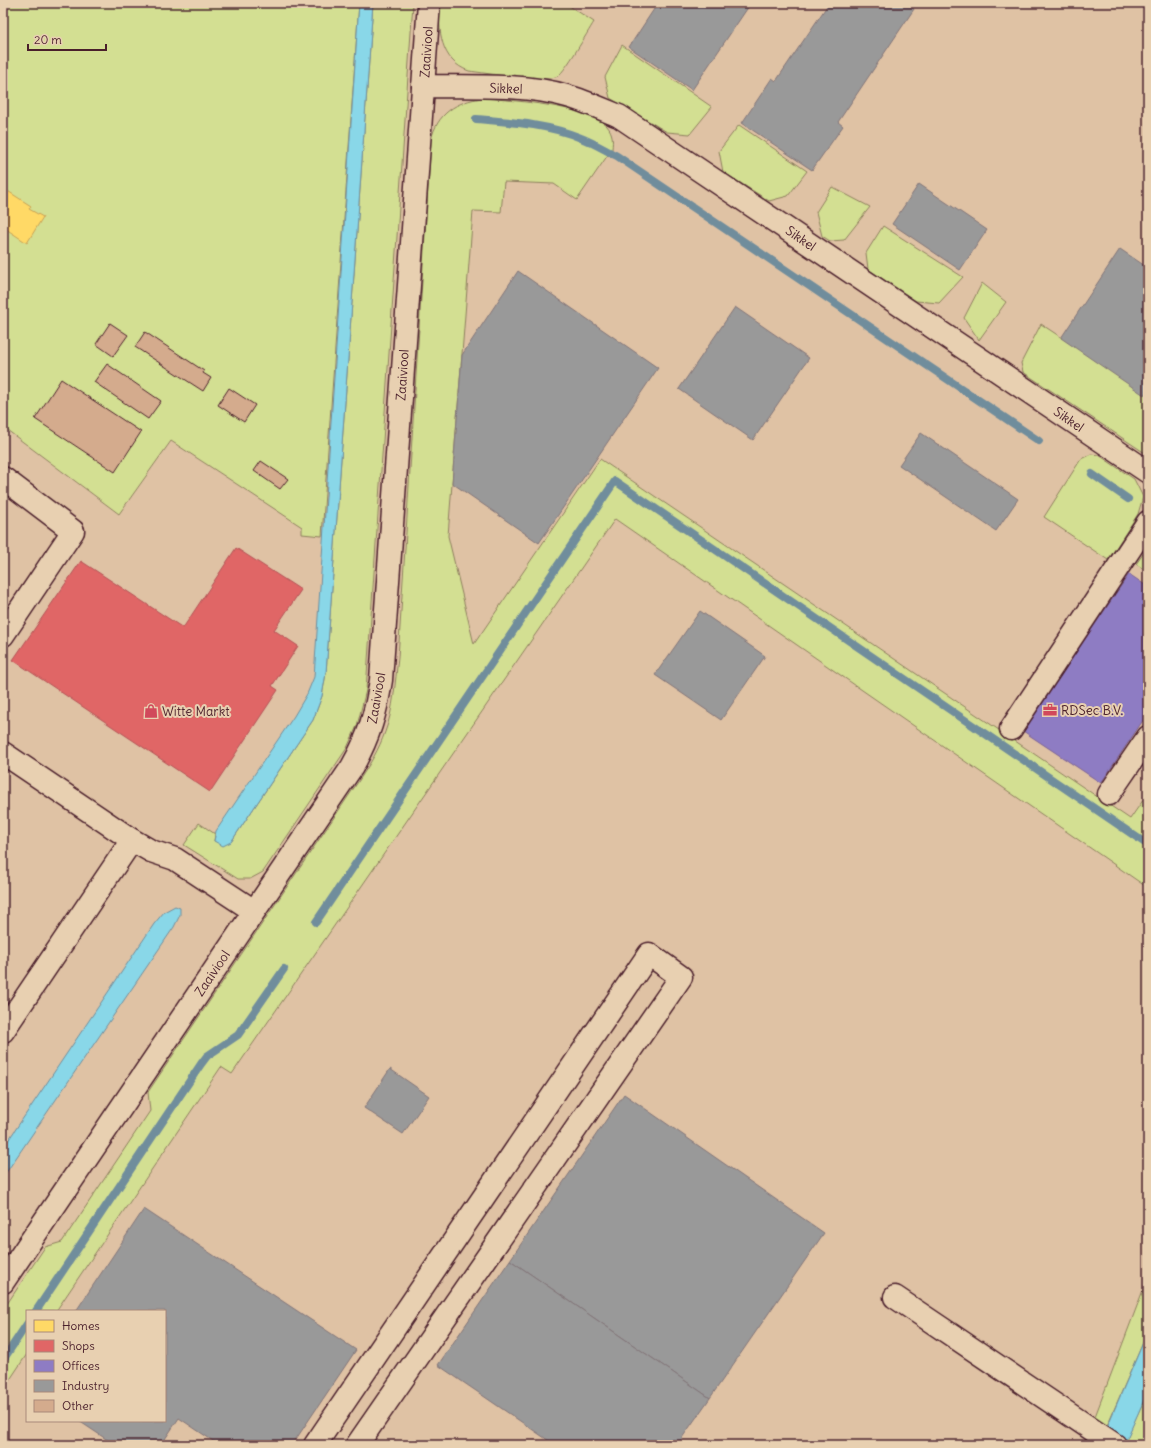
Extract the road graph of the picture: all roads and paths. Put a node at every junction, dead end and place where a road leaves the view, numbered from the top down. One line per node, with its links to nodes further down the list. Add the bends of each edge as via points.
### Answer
1 (429, 3): 2 (street, Zaaiviool)
2 (423, 86): 3 (street, Sikkel, via 523,88 583,101 619,116); 12 (street, Zaaiviool, via 381,672 375,713 367,739 352,766)
3 (1148, 472)
4 (3, 478): 6 (street, via 73,531)
5 (1148, 522): 7 (street)
6 (3, 634)
7 (1011, 729)
8 (1148, 737): 10 (street)
9 (3, 753): 11 (street)
10 (1109, 794)
11 (132, 840): 12 (street, via 151,851 175,859); 13 (street)
12 (254, 911): 14 (street, Zaaiviool)
13 (3, 1031)
14 (3, 1282)
15 (894, 1297): 18 (street)
16 (315, 1445): 17 (street, via 649,954 681,977)
17 (356, 1445)
18 (1115, 1445)

